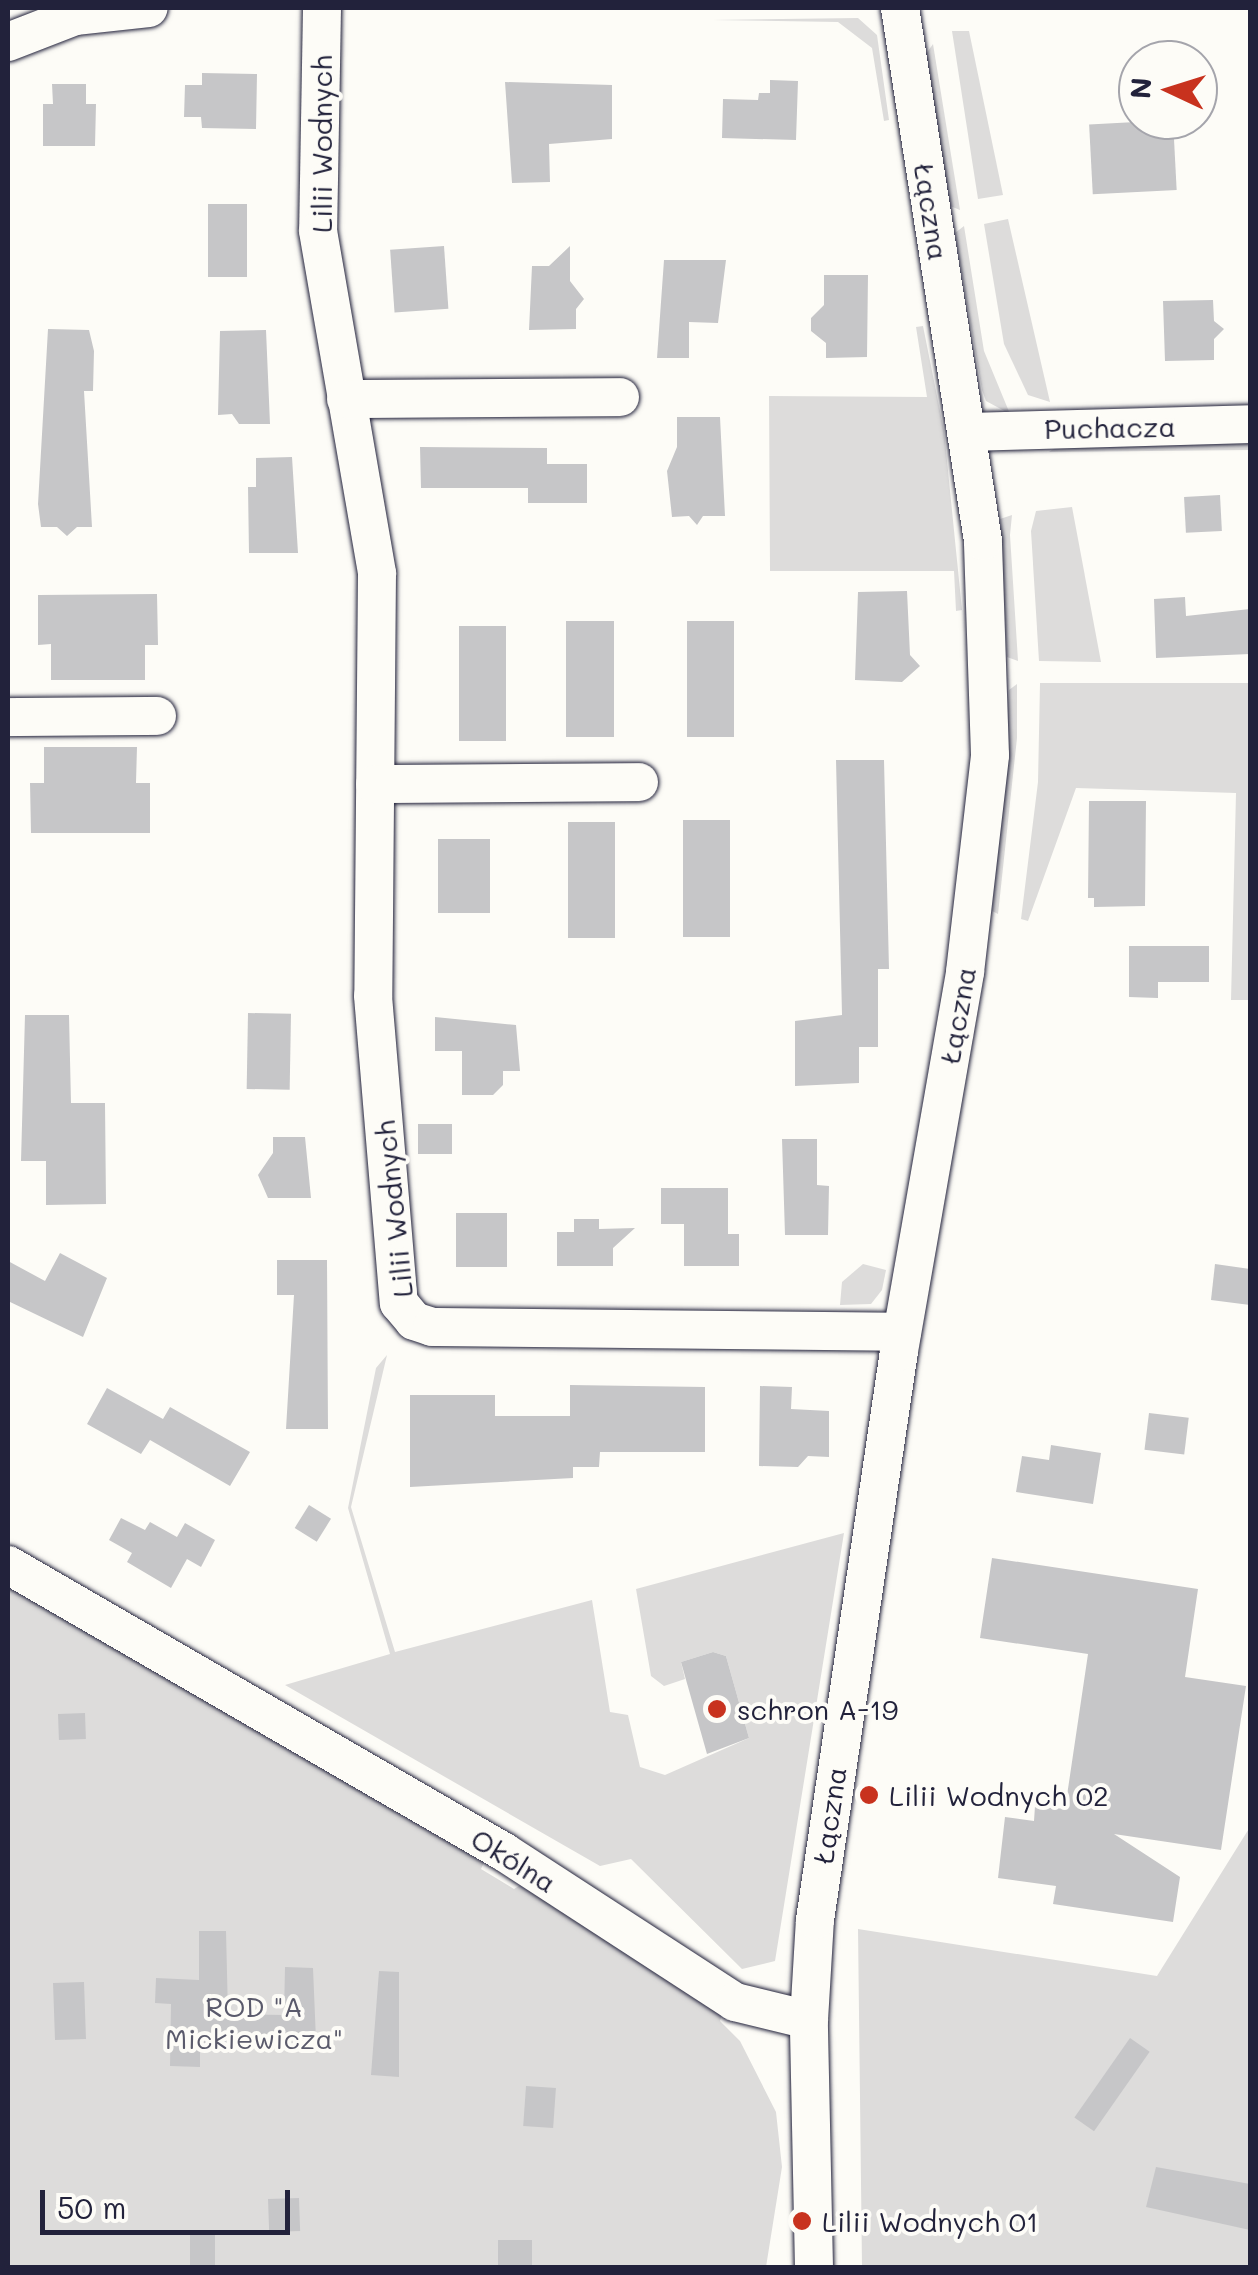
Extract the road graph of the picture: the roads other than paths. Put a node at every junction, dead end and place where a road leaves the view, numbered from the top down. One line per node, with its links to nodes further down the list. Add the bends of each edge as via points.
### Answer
1 (149, 8): 4 (street, via 92,12)
2 (322, 8): 6 (street, Lilii Wodnych, via 318,232)
3 (900, 8): 8 (street, Łączna)
4 (13, 31)
5 (620, 397): 6 (street)
6 (346, 399): 12 (street, Lilii Wodnych, via 378,573)
7 (1250, 424): 8 (street, Puchacza)
8 (968, 432): 13 (street, Łączna, via 989,625 987,808)
9 (8, 716): 10 (street)
10 (157, 716)
11 (639, 782): 12 (street)
12 (376, 784): 13 (street, Lilii Wodnych, via 373,996 396,1291 408,1316 432,1327)
13 (902, 1332): 15 (street, Łączna, via 831,1791)
14 (8, 1565): 15 (street, Okólna, via 504,1852 735,2002)
15 (808, 2020): 16 (street)
16 (814, 2268)

